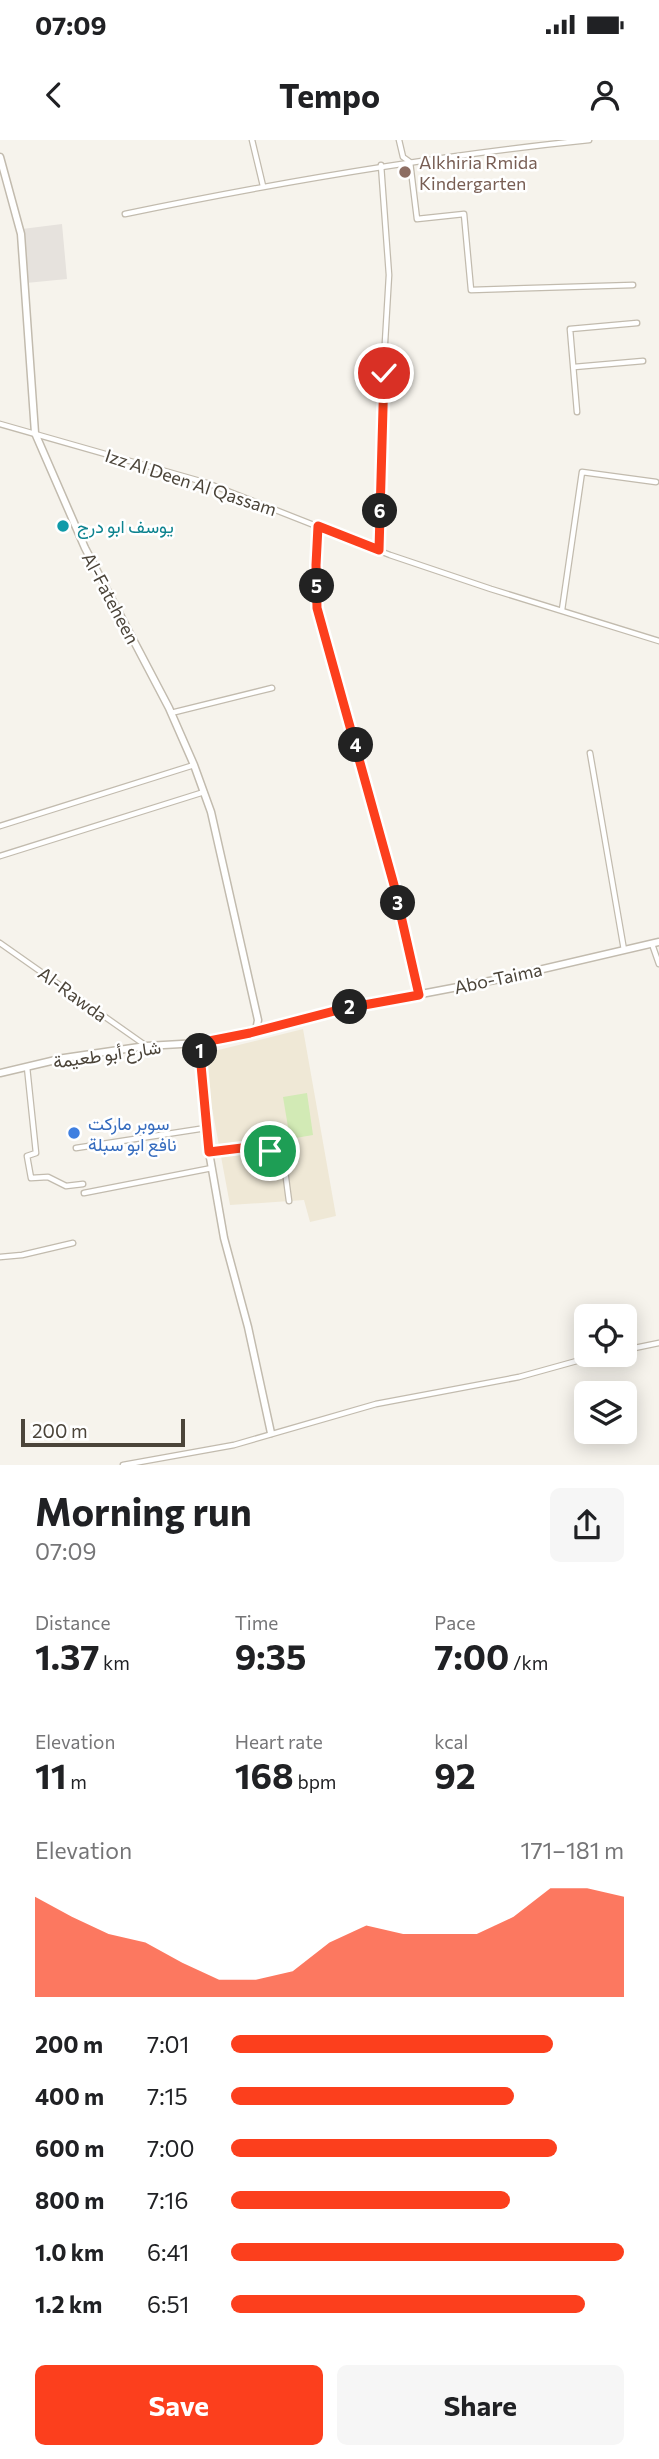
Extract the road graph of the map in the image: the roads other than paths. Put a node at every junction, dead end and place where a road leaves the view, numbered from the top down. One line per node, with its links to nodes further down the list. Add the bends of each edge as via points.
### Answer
1 (252, 140): 7 (street)
2 (399, 140): 5 (street, via 403,157)
3 (589, 140): 5 (street)
4 (0, 157): 15 (street, Al-Fateheen, via 21,234)
5 (410, 162): 6 (street); 9 (street, via 417,219 464,214 471,290)
6 (381, 165): 7 (street); 18 (street, via 389,275)
7 (263, 186): 8 (street)
8 (125, 214)
9 (633, 285)
10 (637, 323): 12 (street, via 570,328)
11 (643, 361): 12 (street)
12 (574, 367): 13 (street)
13 (577, 412)
14 (0, 424): 15 (street, Izz Al Deen Al Qassam)
15 (35, 433): 17 (street, Izz Al Deen Al Qassam, via 207,483); 22 (street, Al-Fateheen, via 85,548)
16 (656, 482): 19 (street, via 582,472)
17 (318, 526): 18 (street, Izz Al Deen Al Qassam); 32 (street, via 320,622 368,784)
18 (379, 550): 19 (street, Izz Al Deen Al Qassam)
19 (562, 610): 20 (street, Izz Al Deen Al Qassam)
20 (659, 641)
21 (272, 688): 22 (street)
22 (171, 713): 24 (street, Al-Fateheen)
23 (590, 753): 30 (street)
24 (194, 765): 25 (street, Al-Fateheen); 26 (street)
25 (204, 792): 27 (street); 33 (street, Al-Fateheen, via 258,1020)
26 (0, 826)
27 (0, 856)
28 (0, 943): 35 (street, Al-Rawda)
29 (655, 943): 30 (street, Abo-Taima); 31 (street)
30 (625, 950): 32 (street, Abo-Taima)
31 (659, 964)
32 (419, 995): 33 (street, Abo-Taima)
33 (256, 1031): 34 (street, شارع أبو طعيمة)
34 (199, 1043): 35 (street, شارع أبو طعيمة); 38 (street)
35 (146, 1046): 36 (street, شارع أبو طعيمة)
36 (27, 1067): 37 (street, شارع أبو طعيمة); 42 (street, via 36,1153 27,1156 31,1178 48,1177 66,1186)
37 (0, 1073)
38 (206, 1128): 39 (street); 40 (street)
39 (76, 1148)
40 (209, 1152): 41 (street); 44 (street, via 258,1146 270,1151 284,1163)
41 (213, 1167): 43 (street); 50 (street, via 224,1238)
42 (83, 1184)
43 (84, 1194)
44 (289, 1201)
45 (73, 1242): 46 (street)
46 (0, 1257)
47 (659, 1342): 48 (street)
48 (637, 1347)
49 (574, 1362): 50 (street, via 376,1404)
50 (271, 1433): 51 (street, via 234,1445)
51 (124, 1465)

